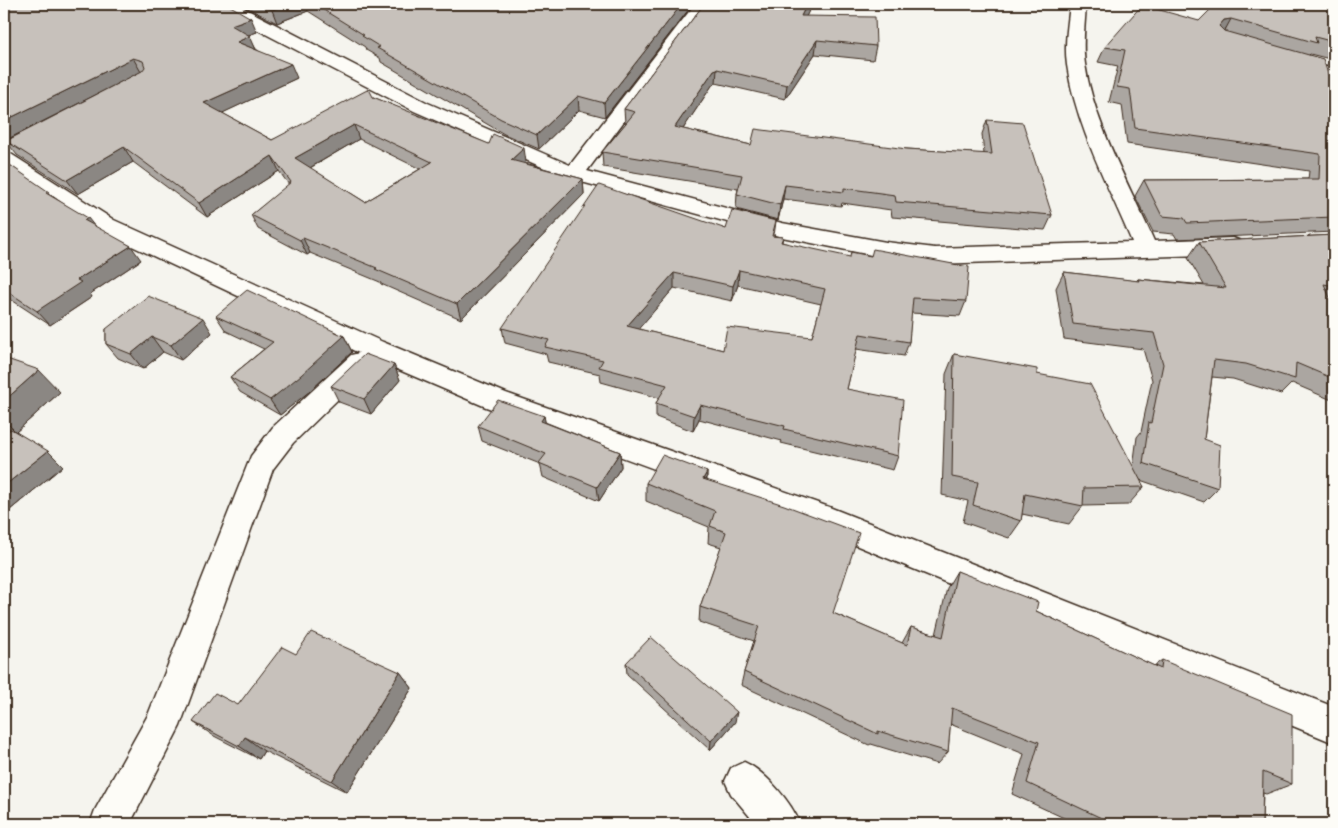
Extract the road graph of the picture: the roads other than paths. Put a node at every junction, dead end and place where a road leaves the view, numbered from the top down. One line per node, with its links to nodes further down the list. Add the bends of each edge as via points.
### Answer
1 (225, 4): 7 (street, via 421,108)
2 (703, 4): 7 (street)
3 (1078, 4): 9 (street, via 1076,64 1086,111)
4 (1278, 58): 5 (street)
5 (1334, 74)
6 (9, 151): 10 (street, via 106,225)
7 (574, 174): 9 (street, via 782,230 886,250 935,256)
8 (1257, 244): 9 (street)
9 (1147, 250)
10 (374, 349): 11 (street, via 496,400 818,516); 13 (street, via 283,435 261,464 162,726)
11 (1334, 725)
12 (744, 781): 14 (street)
13 (109, 824)
14 (781, 824)

